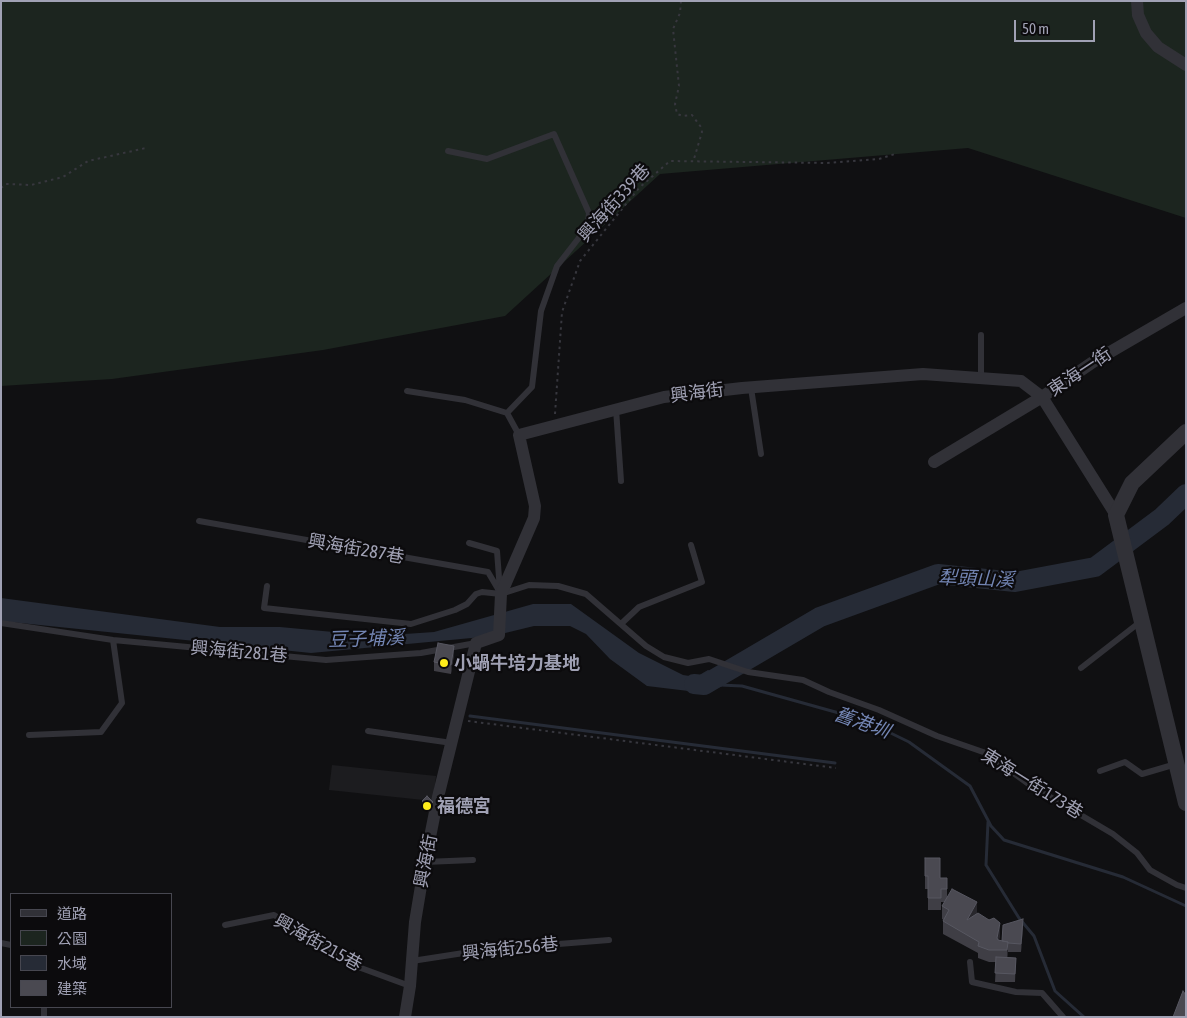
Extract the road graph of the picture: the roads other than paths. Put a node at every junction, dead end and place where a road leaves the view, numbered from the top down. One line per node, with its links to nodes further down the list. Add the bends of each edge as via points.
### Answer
1 (1137, 1): 2 (street, via 1138,15 1146,33 1158,47)
2 (1186, 65)
3 (448, 151): 11 (lane, via 487,159 554,134 589,213 588,223 557,266 541,311 532,387)
4 (1186, 308): 9 (street, 東海一街, via 1093,362)
5 (981, 336): 6 (lane)
6 (982, 380): 7 (street, 興海街, via 923,374); 9 (street, 興海街, via 1021,381)
7 (751, 388): 10 (street, 興海街, via 664,397); 14 (lane)
8 (407, 391): 11 (lane, via 465,400)
9 (1042, 397): 15 (street); 17 (street, 東海一街)
10 (616, 409): 13 (street, 興海街); 16 (lane)
11 (507, 413): 13 (lane)
12 (1186, 432): 17 (street, via 1132,483)
13 (519, 435): 22 (street, via 535,506 534,518)
14 (761, 454)
15 (934, 462)
16 (621, 481)
17 (1116, 516): 23 (street)
18 (199, 521): 22 (lane, 興海街287巷, via 488,572)
19 (469, 543): 22 (lane, via 496,551)
20 (692, 545): 25 (lane, via 702,582 639,607)
21 (267, 586): 22 (lane, via 264,608 410,624 455,610 482,592)
22 (500, 594): 25 (lane, via 529,585 558,586 586,594); 27 (street, via 499,635)
23 (1141, 622): 28 (lane); 32 (street)
24 (1, 624): 26 (lane, 興海街281巷)
25 (621, 624): 37 (lane, 東海一街173巷, via 664,657 688,663 709,659 748,672 803,680 986,753 1030,785 1113,834 1137,853 1150,870)
26 (113, 640): 27 (lane, 興海街281巷, via 326,660 421,653); 30 (lane, via 122,703 101,732)
27 (476, 643): 31 (street, 興海街)
28 (1081, 668)
29 (368, 731): 31 (lane)
30 (29, 735)
31 (452, 743): 36 (street, 興海街)
32 (1176, 764): 33 (lane, via 1142,774 1125,762); 34 (street)
33 (1100, 771)
34 (1186, 803)
35 (473, 860): 36 (lane)
36 (425, 862): 40 (street, 興海街)
37 (1186, 888)
38 (225, 925): 42 (lane, 興海街215巷, via 274,915 361,968)
39 (610, 940): 40 (lane, 興海街256巷, via 483,950)
40 (411, 962): 42 (street, 興海街)
41 (970, 962): 44 (lane, via 972,982 1016,992 1042,993)
42 (410, 986): 43 (street, 興海街)
43 (405, 1017)
44 (1063, 1017)

